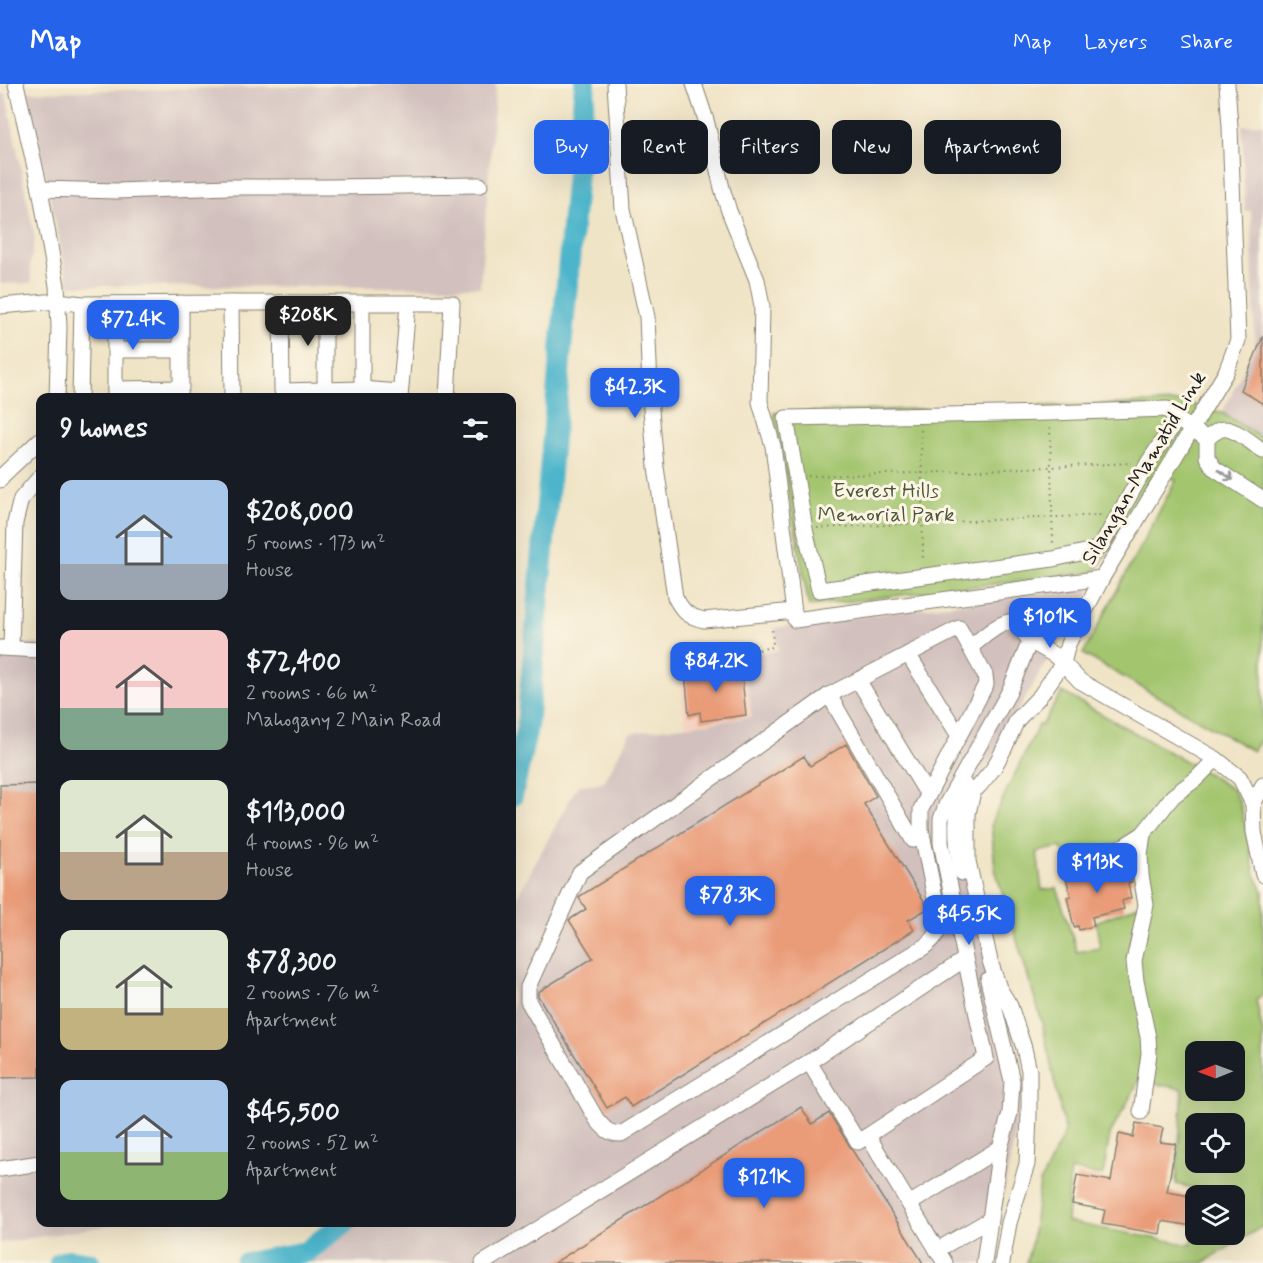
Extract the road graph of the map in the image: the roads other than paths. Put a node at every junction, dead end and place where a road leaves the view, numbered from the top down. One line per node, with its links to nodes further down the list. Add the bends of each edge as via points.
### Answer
1 (15, 84): 6 (street)
2 (615, 84): 37 (street, via 623,209 647,317 656,467 675,597 692,617 704,620)
3 (694, 84): 37 (street, via 729,211 757,280 762,306 760,402 773,446)
4 (1227, 84): 29 (street, Silangan-Mamatid Link, via 1238,340 1226,372)
5 (480, 185): 6 (street)
6 (40, 189): 7 (street)
7 (58, 301): 12 (street); 16 (street); 21 (street)
8 (181, 303): 9 (street); 13 (street); 18 (street)
9 (231, 303): 10 (street); 24 (street)
10 (280, 303): 11 (street); 20 (street, via 282,391)
11 (325, 303): 14 (street); 20 (street)
12 (82, 304): 13 (street); 22 (street)
13 (115, 304): 17 (street)
14 (362, 304): 15 (street); 19 (street)
15 (408, 304): 26 (street); 27 (street, via 452,303)
16 (0, 306)
17 (116, 350): 18 (street); 23 (street)
18 (181, 350): 23 (street, via 181,388)
19 (362, 389): 20 (street); 25 (street)
20 (325, 391)
21 (57, 393)
22 (80, 393)
23 (115, 393)
24 (232, 393)
25 (387, 393)
26 (400, 393)
27 (447, 393)
28 (1177, 418): 28 (street, via 1167,410 786,418 819,590 1053,559 1094,550 1101,546); 29 (street)
29 (1192, 429): 30 (street); 36 (street, Silangan-Mamatid Link)
30 (1206, 439): 32 (street, via 1226,428); 35 (street, one-way to 35, via 1207,457 1214,468)
31 (36, 444): 33 (street)
32 (1263, 451)
33 (0, 477)
34 (36, 482): 40 (street, via 21,499 15,523)
35 (1263, 500)
36 (1102, 578): 37 (street, via 795,620); 43 (street, Silangan-Mamatid Link, via 1068,644)
37 (794, 611)
38 (1030, 642): 39 (street, via 1016,622 1008,621); 43 (street); 47 (street, via 1009,692)
39 (970, 647): 42 (street, via 959,628); 46 (street, via 986,684)
40 (6, 648): 41 (street)
41 (36, 650)
42 (908, 654): 44 (street); 46 (street)
43 (1063, 663): 48 (street, via 1080,681); 68 (street, Silangan-Mamatid Link, via 1017,720 993,769 973,792 968,813 968,861 990,961 1010,1005 1029,1071 1027,1164)
44 (858, 680): 45 (street); 50 (street)
45 (829, 695): 53 (street, via 913,840); 53 (street, via 580,872 527,994 607,1132 621,1134 934,939 939,918)
46 (959, 736): 50 (street)
47 (972, 757): 56 (street, via 944,810 940,830); 60 (street, via 957,816 957,852 1012,1081 1010,1113)
48 (1216, 759): 51 (street, via 1240,778); 52 (street, via 1173,796)
49 (1263, 785): 51 (street)
50 (928, 795): 53 (street, via 921,810)
51 (1253, 804): 55 (street)
52 (1143, 834): 54 (street, via 1124,846); 58 (street, via 1140,855 1146,905 1134,961 1149,1053)
53 (923, 839)
54 (1077, 861)
55 (1263, 875)
56 (964, 959): 57 (street); 59 (street, via 986,1058)
57 (809, 1062): 59 (street, via 858,1142); 66 (street)
58 (1142, 1112)
59 (868, 1136): 63 (street)
60 (999, 1148): 63 (street); 64 (street)
61 (36, 1164): 62 (street)
62 (0, 1169)
63 (909, 1204): 65 (street)
64 (989, 1220): 65 (street); 67 (street)
65 (941, 1257)
66 (483, 1263)
67 (984, 1263)
68 (1002, 1263)

